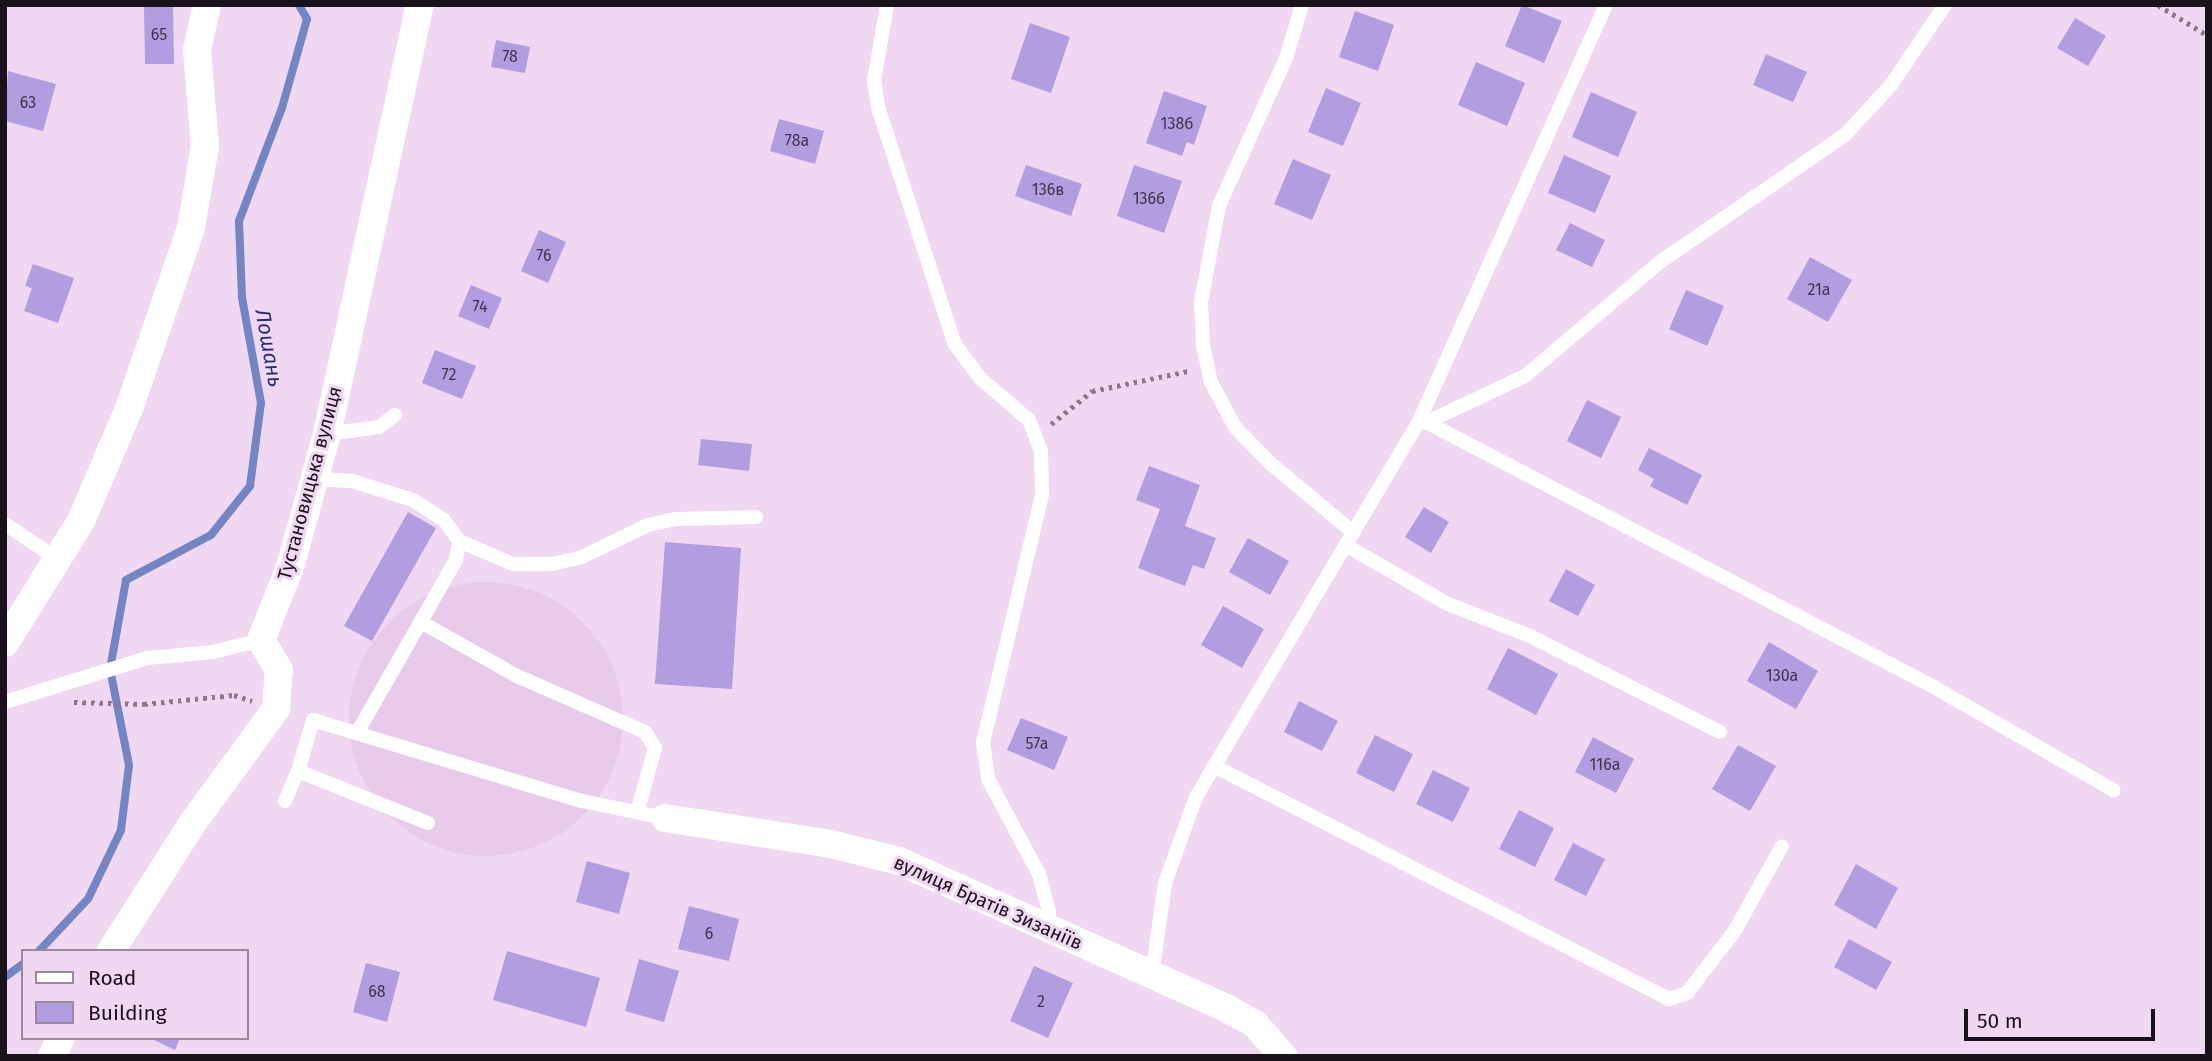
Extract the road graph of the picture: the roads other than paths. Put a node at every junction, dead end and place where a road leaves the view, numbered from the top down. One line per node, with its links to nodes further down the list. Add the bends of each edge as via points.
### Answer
1 (189, 5): 8 (street)
2 (207, 5): 8 (street)
3 (420, 5): 11 (street, Тустановицька вулиця)
4 (887, 5): 32 (lane, via 874,81 878,107 954,342 980,378 1029,420 1038,435 1042,495 983,742 988,779 1039,874 1049,912)
5 (1302, 5): 15 (lane, via 1276,80 1219,206 1201,302 1208,369 1235,427)
6 (1945, 5): 10 (lane, via 1891,85 1845,135 1660,262 1525,376)
7 (1605, 8): 10 (lane)
8 (197, 50): 17 (street, via 205,146 191,228 131,406)
9 (395, 415): 11 (lane, via 379,427)
10 (1425, 423): 15 (lane); 26 (lane, via 1934,687)
11 (327, 434): 12 (street, Тустановицька вулиця)
12 (314, 480): 16 (lane, via 352,481 413,500 444,520); 19 (street, Тустановицька вулиця, via 290,567)
13 (756, 517): 16 (lane, via 662,522 582,557 552,564 513,564)
14 (5, 524): 17 (lane)
15 (1351, 540): 23 (lane, via 1448,604 1528,635); 24 (lane)
16 (459, 541): 18 (lane, via 456,560)
17 (59, 560): 20 (street)
18 (421, 622): 22 (lane); 28 (lane, via 517,677 645,732 655,748)
19 (261, 640): 21 (lane, via 213,652 148,658); 33 (street, via 279,670 276,709 192,824)
20 (5, 643)
21 (5, 702)
22 (357, 733): 25 (lane, via 313,720); 28 (lane, via 582,801)
23 (1720, 733)
24 (1214, 766): 31 (lane, via 1669,999 1687,993 1734,932); 34 (lane, via 1196,797 1164,883)
25 (298, 771): 27 (lane); 30 (lane)
26 (2113, 790)
27 (285, 801)
28 (637, 813): 29 (lane)
29 (665, 818): 32 (street, вулиця Братів Зизаніїв, via 872,852)
30 (428, 823)
31 (1782, 846)
32 (1047, 931): 34 (street, вулиця Братів Зизаніїв)
33 (112, 949)
34 (1152, 975): 37 (street, вулиця Братів Зизаніїв, via 1255,1024)
35 (60, 1040): 36 (street)
36 (52, 1056)
37 (1283, 1056)

